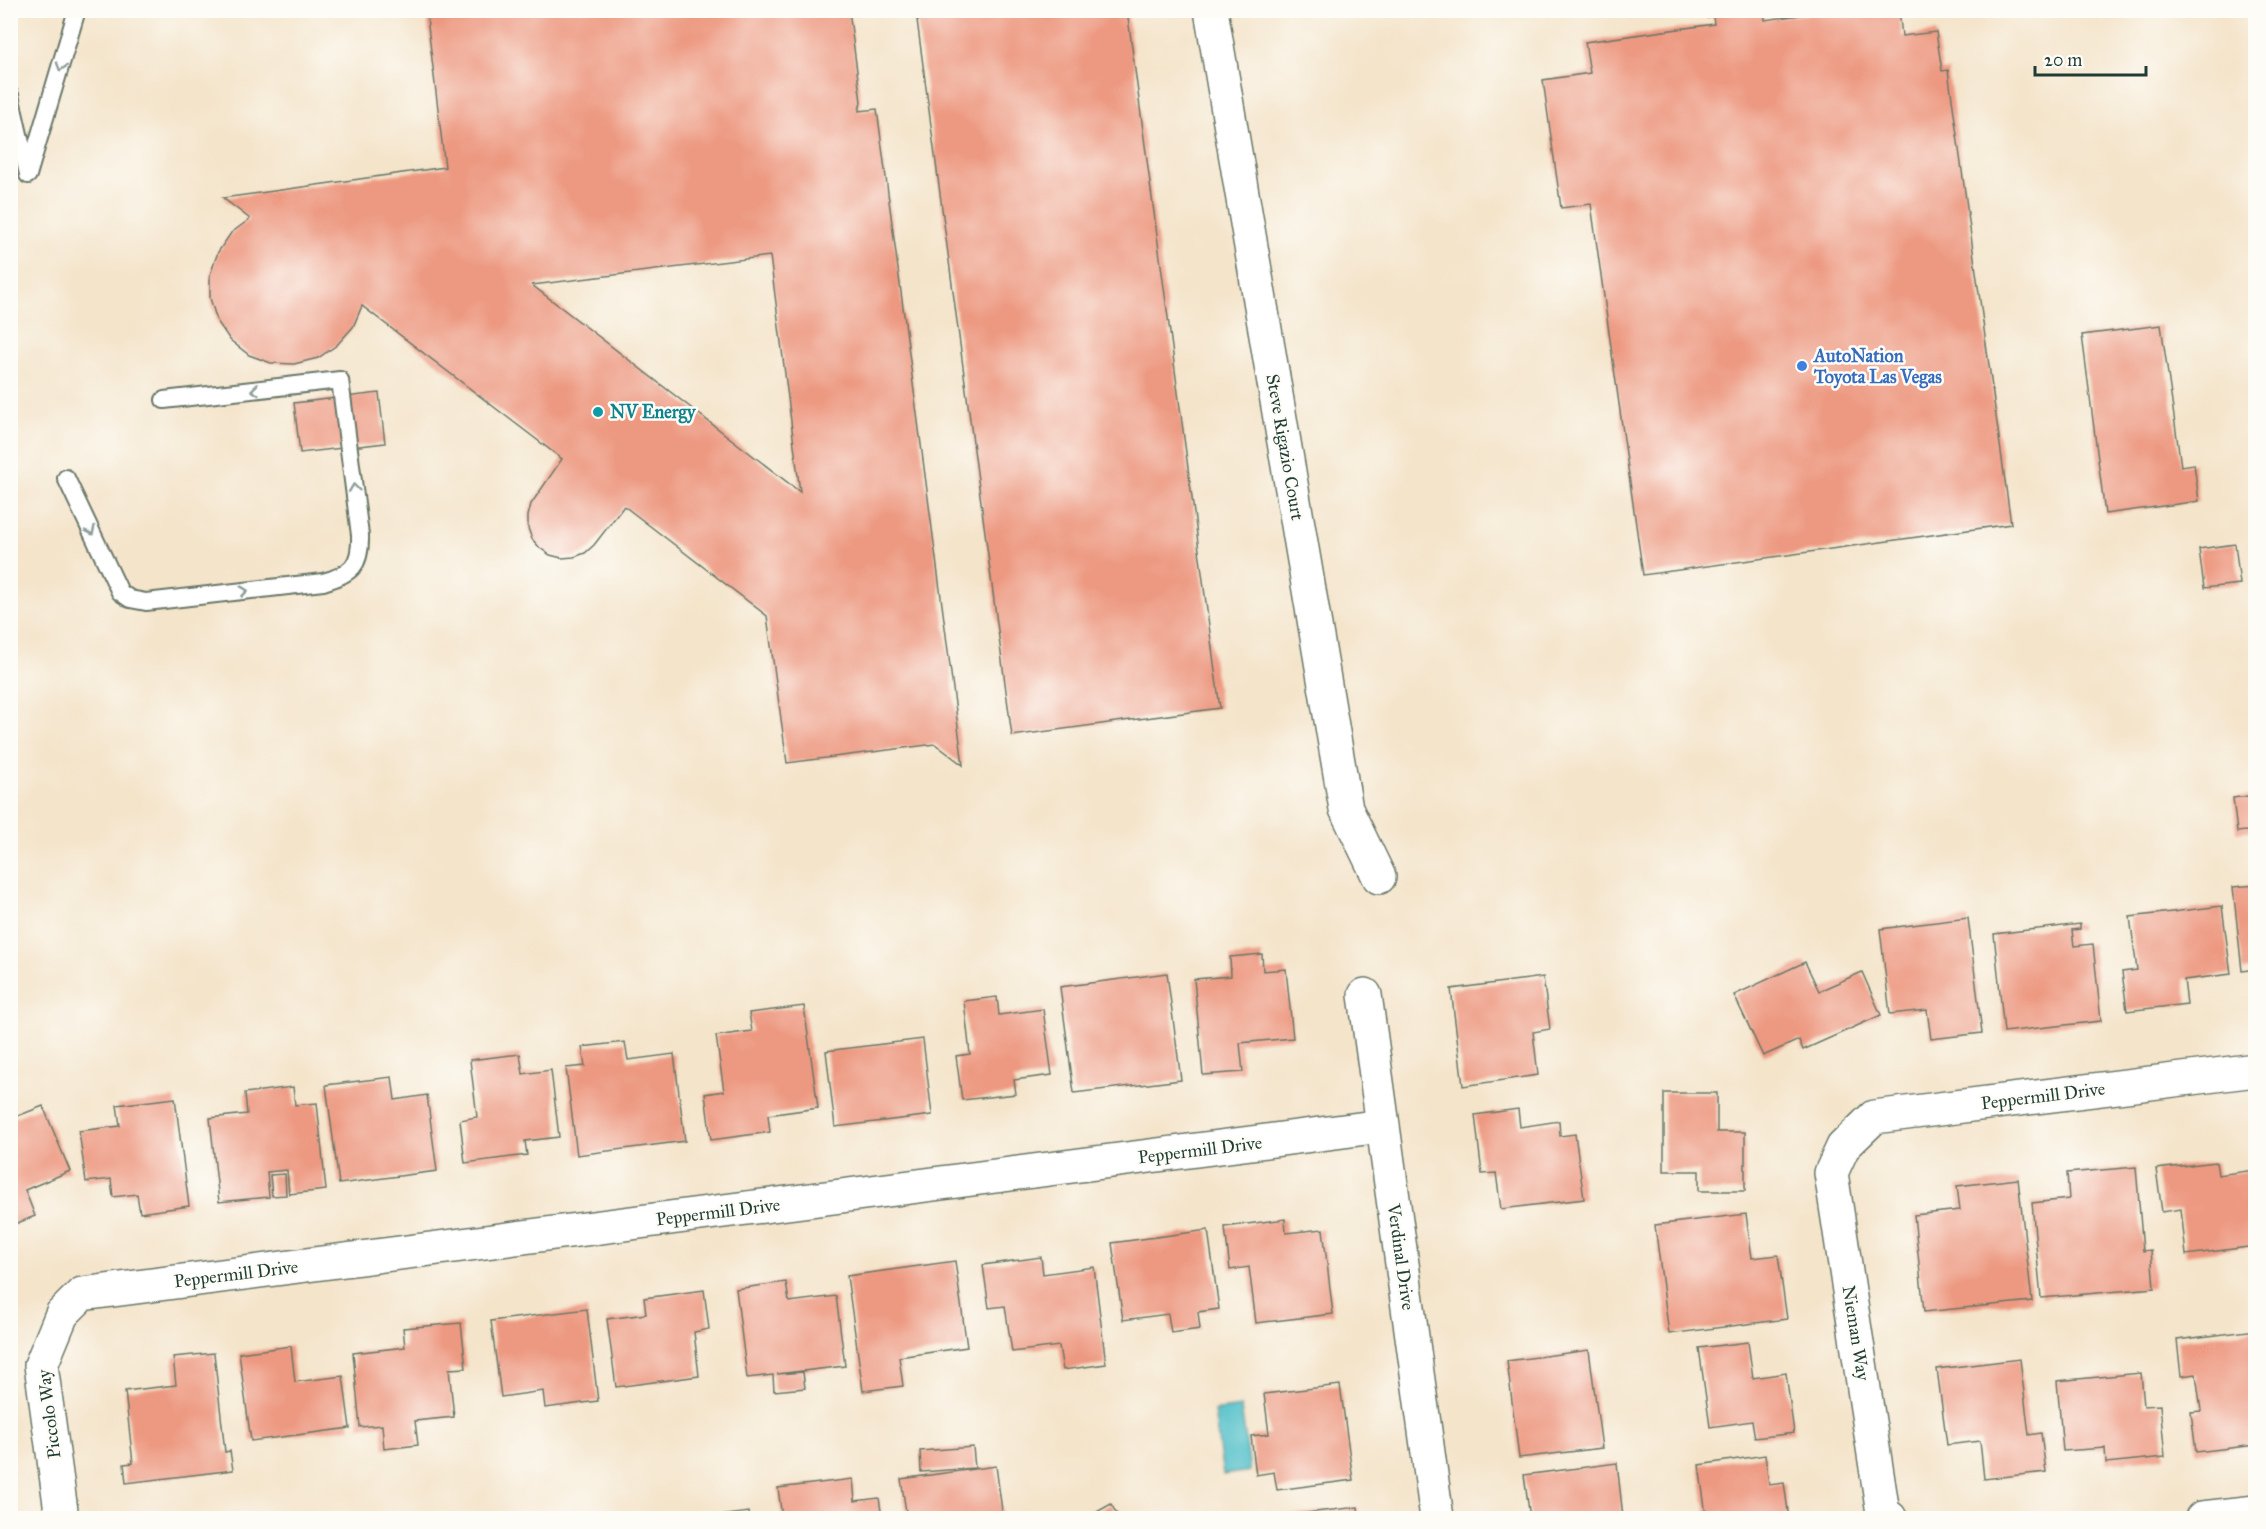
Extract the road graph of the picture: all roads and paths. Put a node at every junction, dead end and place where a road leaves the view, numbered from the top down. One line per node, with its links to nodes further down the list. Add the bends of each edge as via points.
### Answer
1 (77, 10): 3 (lane, one-way to 3, via 28,176)
2 (1211, 10): 6 (street, Steve Rigazio Court, via 1346,809)
3 (10, 95)
4 (164, 400): 5 (lane, one-way to 4, via 120,592 130,599 146,602 323,582 339,578 354,567 361,553 360,535 340,380)
5 (66, 478)
6 (1379, 877)
7 (1365, 995): 9 (street, Verdinal Drive)
8 (2256, 1070): 10 (street, Peppermill Drive, via 1874,1118)
9 (1382, 1126): 11 (street, Peppermill Drive, via 82,1294); 14 (street, Verdinal Drive)
10 (1843, 1147): 15 (street, Nieman Way, via 1831,1173 1883,1513)
11 (62, 1314): 13 (street, Piccolo Way, via 41,1365)
12 (2256, 1512): 16 (street)
13 (62, 1518)
14 (1437, 1518)
15 (1890, 1518)
16 (2202, 1518)

